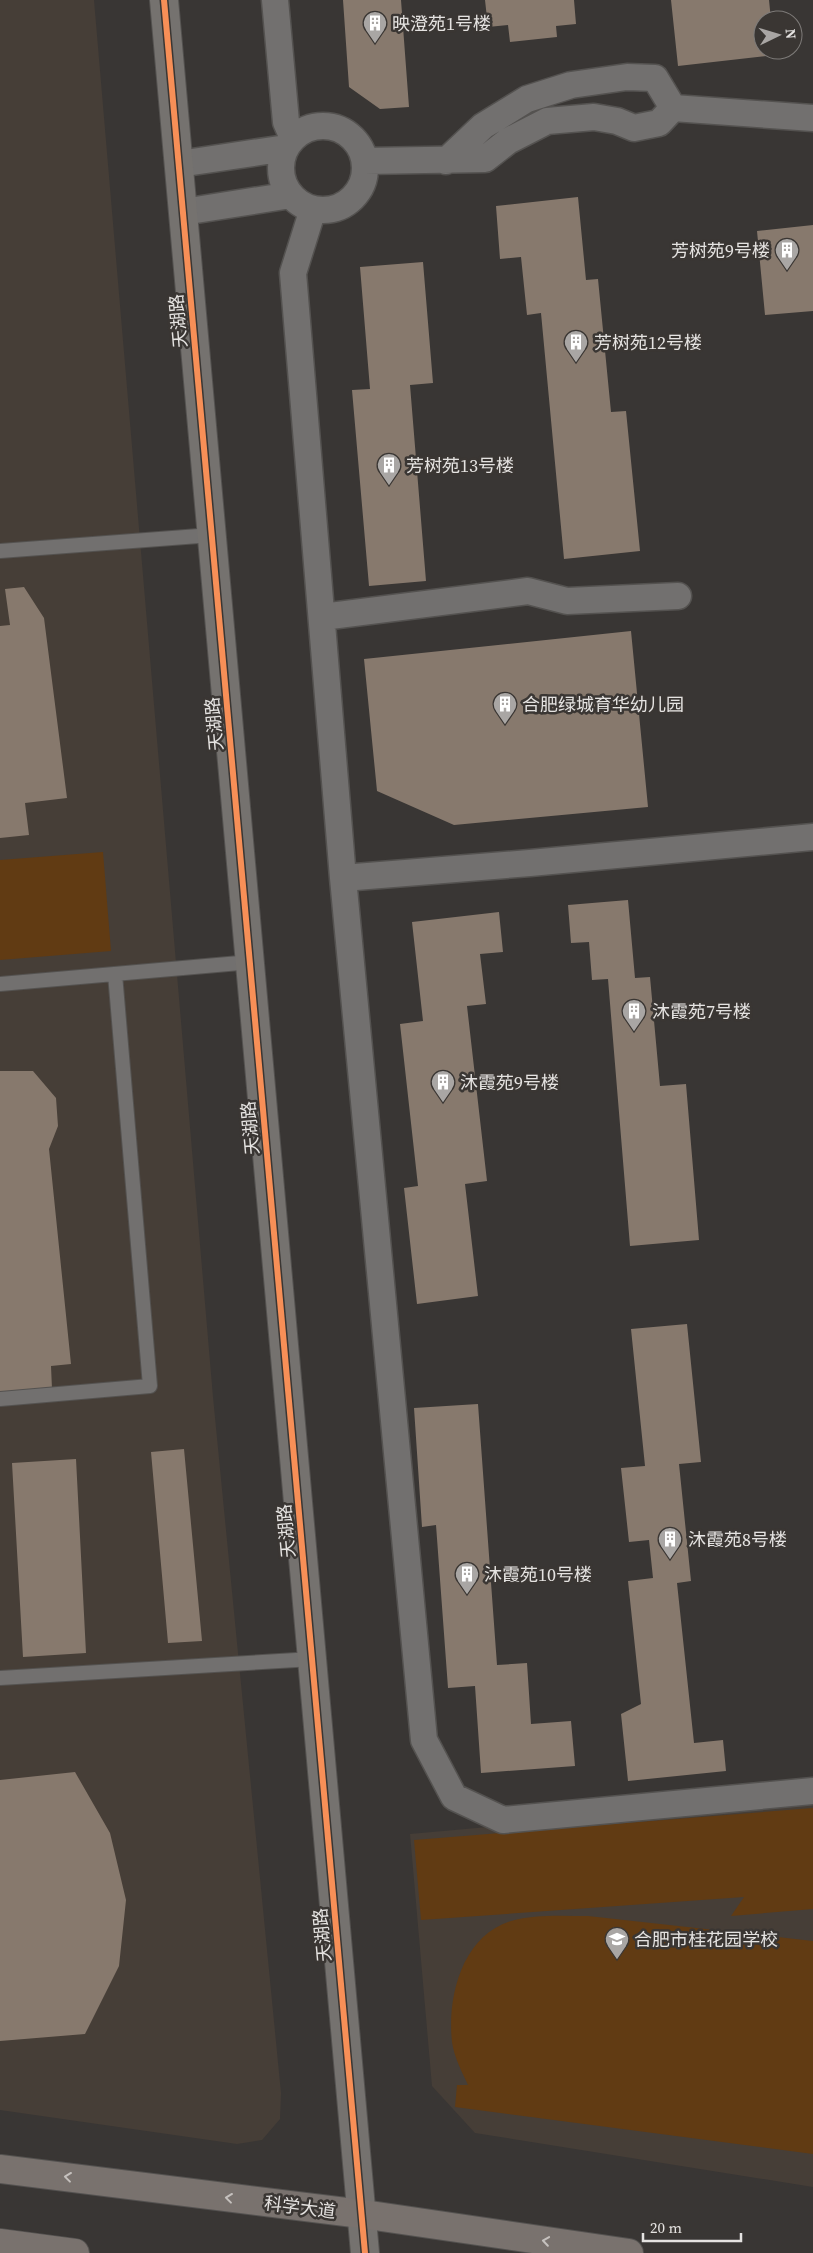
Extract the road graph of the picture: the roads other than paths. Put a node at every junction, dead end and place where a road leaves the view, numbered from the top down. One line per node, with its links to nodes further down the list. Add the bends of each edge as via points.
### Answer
1 (164, 0): 10 (street, 天湖路)
2 (275, 0): 7 (street)
3 (620, 79): 4 (street, via 655,78); 6 (street, via 610,98); 9 (street, via 571,85 527,99 483,126)
4 (673, 108): 5 (street); 6 (street, via 659,123 634,128)
5 (813, 118)
6 (617, 121): 9 (street, via 594,117 547,121 508,141 485,159)
7 (290, 143): 8 (street, via 310,128 330,126 356,142); 10 (street); 11 (street, via 282,160 281,172)
8 (364, 161): 9 (street); 12 (street, via 364,178 357,193 345,204 329,210)
9 (446, 161)
10 (179, 164): 13 (street, 天湖路)
11 (291, 195): 12 (street); 13 (street)
12 (313, 209): 17 (street, via 293,273)
13 (184, 212): 14 (street, 天湖路)
14 (212, 535): 15 (lane); 20 (street, 天湖路)
15 (0, 551)
16 (678, 596): 17 (street, via 567,601 528,591)
17 (322, 616): 19 (street)
18 (813, 837): 19 (street)
19 (344, 878): 26 (street, via 424,1740 454,1797 503,1820)
20 (251, 962): 21 (lane); 24 (street, 天湖路)
21 (115, 974): 22 (lane); 23 (lane, via 150,1386)
22 (0, 984)
23 (0, 1399)
24 (313, 1659): 25 (lane); 28 (street, 天湖路)
25 (0, 1678)
26 (813, 1791)
27 (0, 2168): 28 (main road, 科学大道, one-way to 27)
28 (362, 2214): 31 (street, 天湖路); 32 (main road, 科学大道, one-way to 28)
29 (0, 2243): 30 (main road)
30 (75, 2253)
31 (365, 2253)
32 (629, 2253)

